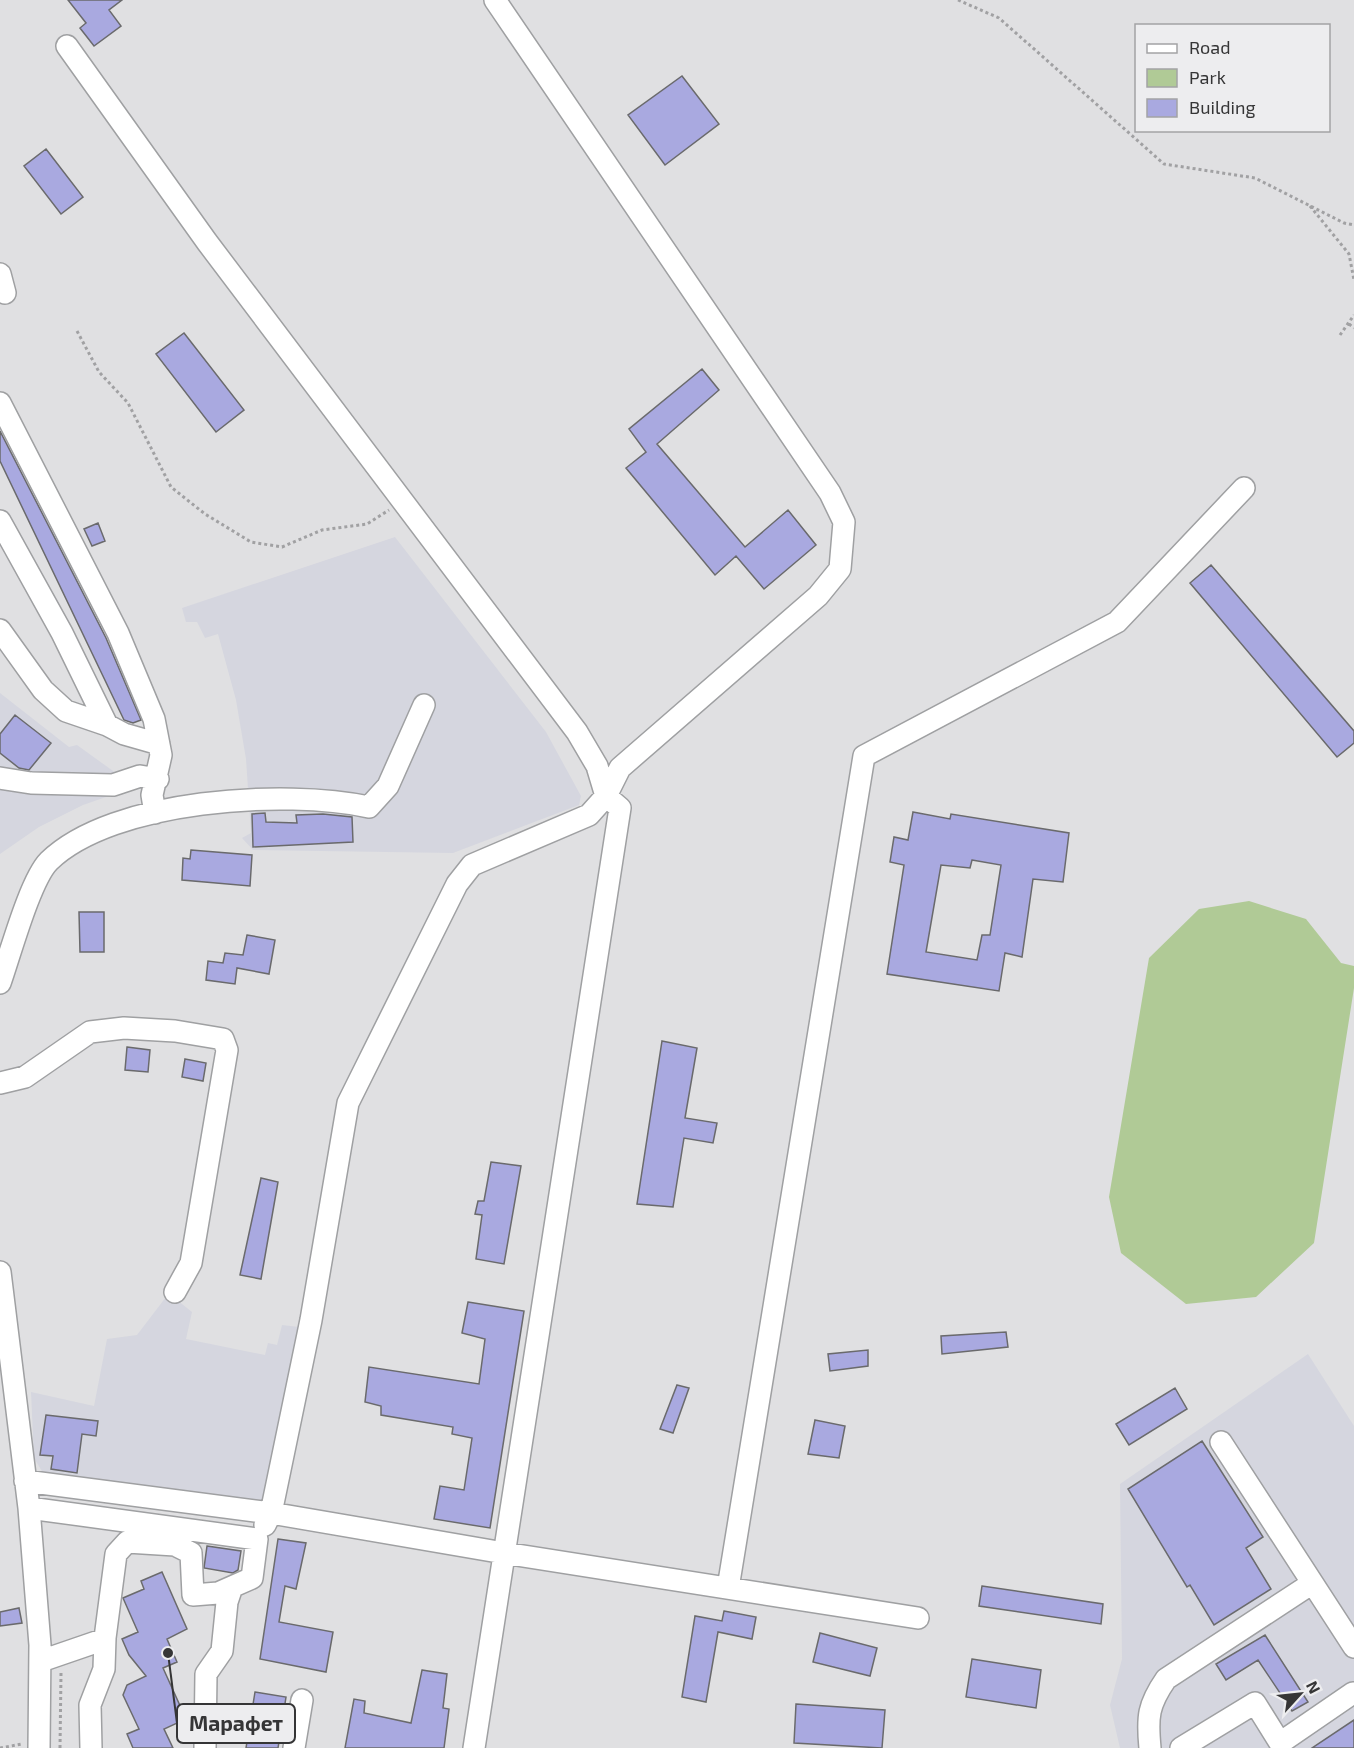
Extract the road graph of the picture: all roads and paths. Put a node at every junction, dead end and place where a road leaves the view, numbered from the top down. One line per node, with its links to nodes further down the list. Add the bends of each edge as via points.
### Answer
1 (495, 0): 22 (street, via 830,493 844,522 840,569 818,596 620,768)
2 (958, 0): 4 (path, via 999,18 1164,164 1255,178)
3 (67, 46): 14 (street, via 207,242)
4 (1308, 205): 5 (path); 6 (path, via 1349,254)
5 (1354, 225)
6 (1354, 280)
7 (1354, 315): 8 (path)
8 (1349, 324): 9 (path); 11 (path)
9 (1354, 328)
10 (76, 331): 14 (path, via 99,372 128,403 171,487 251,542 282,547 322,530 367,524)
11 (1340, 335)
12 (0, 403): 19 (street, via 118,633 154,719)
13 (1244, 488): 37 (street, via 1117,622 864,756)
14 (403, 501): 22 (street, via 577,732 597,766)
15 (0, 521): 18 (street)
16 (0, 630): 18 (street, via 43,690 66,711)
17 (424, 705): 23 (street, via 388,786 369,807 344,802 230,800)
18 (107, 725): 19 (street)
19 (159, 744): 21 (street)
20 (0, 778): 21 (street, via 31,783 113,785 140,776)
21 (158, 779): 23 (street, via 152,795)
22 (606, 796): 32 (street, via 589,814 472,865 457,884 348,1103); 34 (street, via 620,808)
23 (155, 813): 24 (street, via 85,835 48,862 34,887)
24 (0, 983)
25 (0, 1083): 27 (street, via 24,1077 90,1032 124,1028 223,1039 227,1050 191,1263)
26 (0, 1272): 28 (street)
27 (176, 1292)
28 (4, 1330): 30 (street)
29 (1221, 1442): 35 (street)
30 (26, 1481): 31 (street); 32 (street)
31 (29, 1508): 33 (street); 41 (street)
32 (272, 1513): 33 (street); 34 (street)
33 (257, 1539): 36 (street, via 252,1578)
34 (504, 1553): 37 (street); 50 (street)
35 (1311, 1584): 40 (street); 51 (street, via 1166,1679 1152,1699 1147,1721)
36 (232, 1587): 39 (street, via 218,1593 193,1595 191,1553 175,1545 127,1542 116,1554); 48 (street, via 222,1651 206,1674)
37 (728, 1588): 38 (street)
38 (918, 1618)
39 (105, 1639): 41 (street); 47 (street, via 104,1669 90,1705)
40 (1354, 1647)
41 (41, 1661): 46 (street)
42 (1353, 1693): 52 (street, via 1280,1743 1255,1702)
43 (303, 1700): 49 (street)
44 (18, 1744): 45 (path)
45 (14, 1748)
46 (39, 1748)
47 (91, 1748)
48 (205, 1748)
49 (294, 1748)
50 (474, 1748)
51 (1150, 1748)
52 (1181, 1748)

